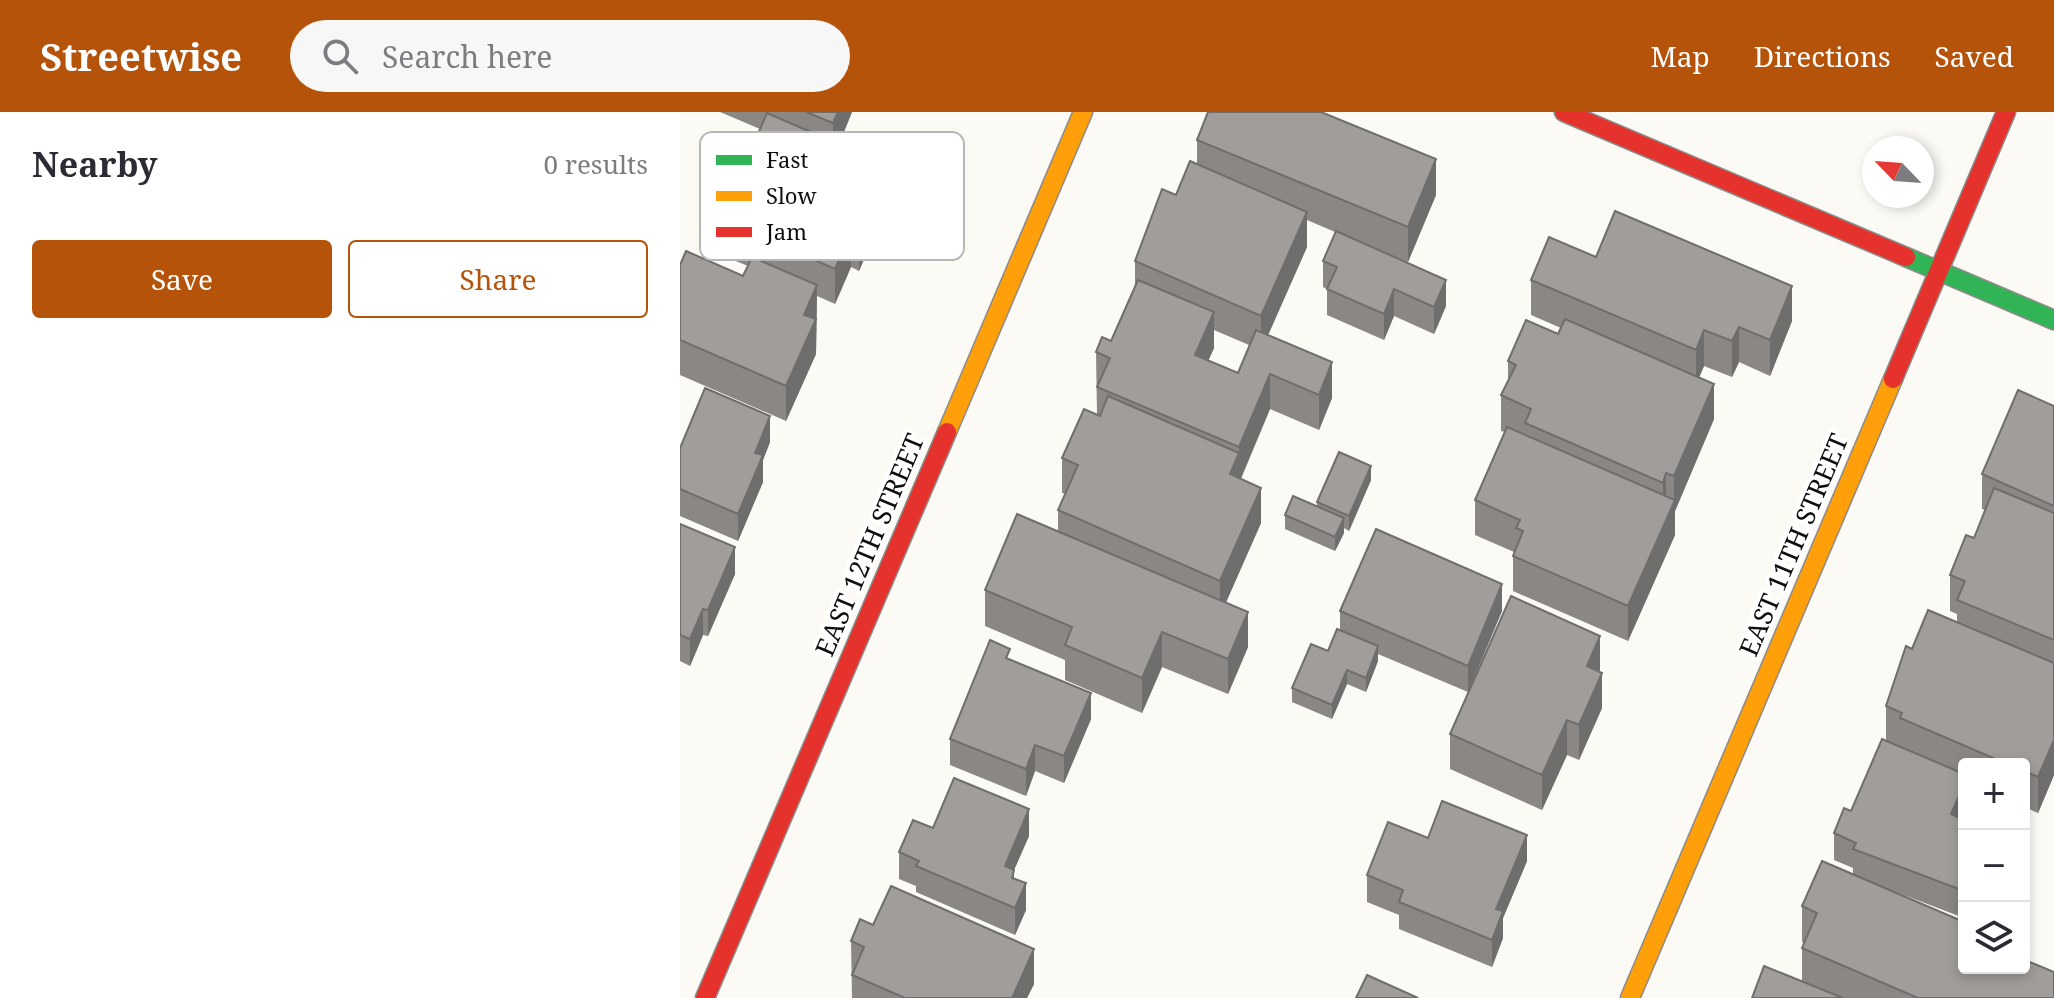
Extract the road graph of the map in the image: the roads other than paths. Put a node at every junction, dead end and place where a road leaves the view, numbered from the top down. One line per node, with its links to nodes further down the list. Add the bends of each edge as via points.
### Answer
1 (1083, 112): 6 (street, EAST 12TH STREET)
2 (1564, 112): 4 (street)
3 (2006, 112): 4 (street, EAST 11TH STREET)
4 (1939, 271): 5 (street); 7 (street, EAST 11TH STREET)
5 (2054, 320)
6 (705, 998)
7 (1630, 998)

